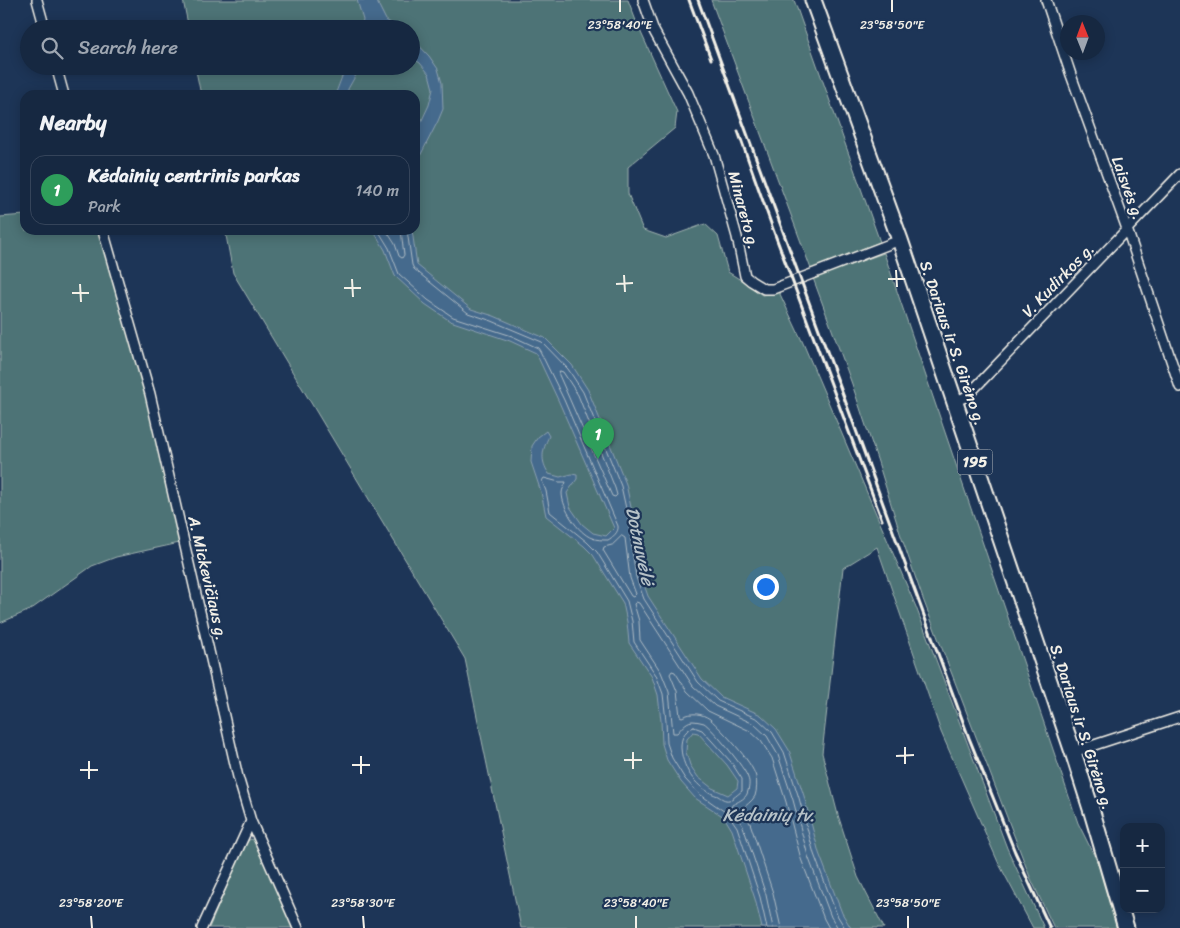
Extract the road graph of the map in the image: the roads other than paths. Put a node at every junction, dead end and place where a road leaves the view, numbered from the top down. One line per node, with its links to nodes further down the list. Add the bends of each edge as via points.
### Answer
1 (37, 0): 5 (street)
2 (643, 0): 11 (street, Minareto g., via 654,31 688,93 714,155 745,276 764,289 773,288)
3 (813, 0): 11 (main road, S. Dariaus ir S. Girėno g. / 195)
4 (1046, 0): 9 (street, Laisvės g.)
5 (43, 20)
6 (58, 75): 7 (street)
7 (63, 90)
8 (1180, 174): 9 (street, V. Kudirkos g.)
9 (1127, 229): 12 (street, Laisvės g.); 13 (street, V. Kudirkos g., via 970,393)
10 (104, 235): 16 (street, A. Mickevičiaus g., via 150,394 238,777)
11 (900, 240): 13 (main road, S. Dariaus ir S. Girėno g. / 195)
12 (1180, 387)
13 (954, 402): 15 (main road, S. Dariaus ir S. Girėno g. / 195)
14 (1180, 716): 15 (street)
15 (1073, 752): 19 (main road, S. Dariaus ir S. Girėno g. / 195)
16 (251, 821): 17 (street); 18 (street, A. Mickevičiaus g.)
17 (202, 928)
18 (298, 928)
19 (1126, 928)

